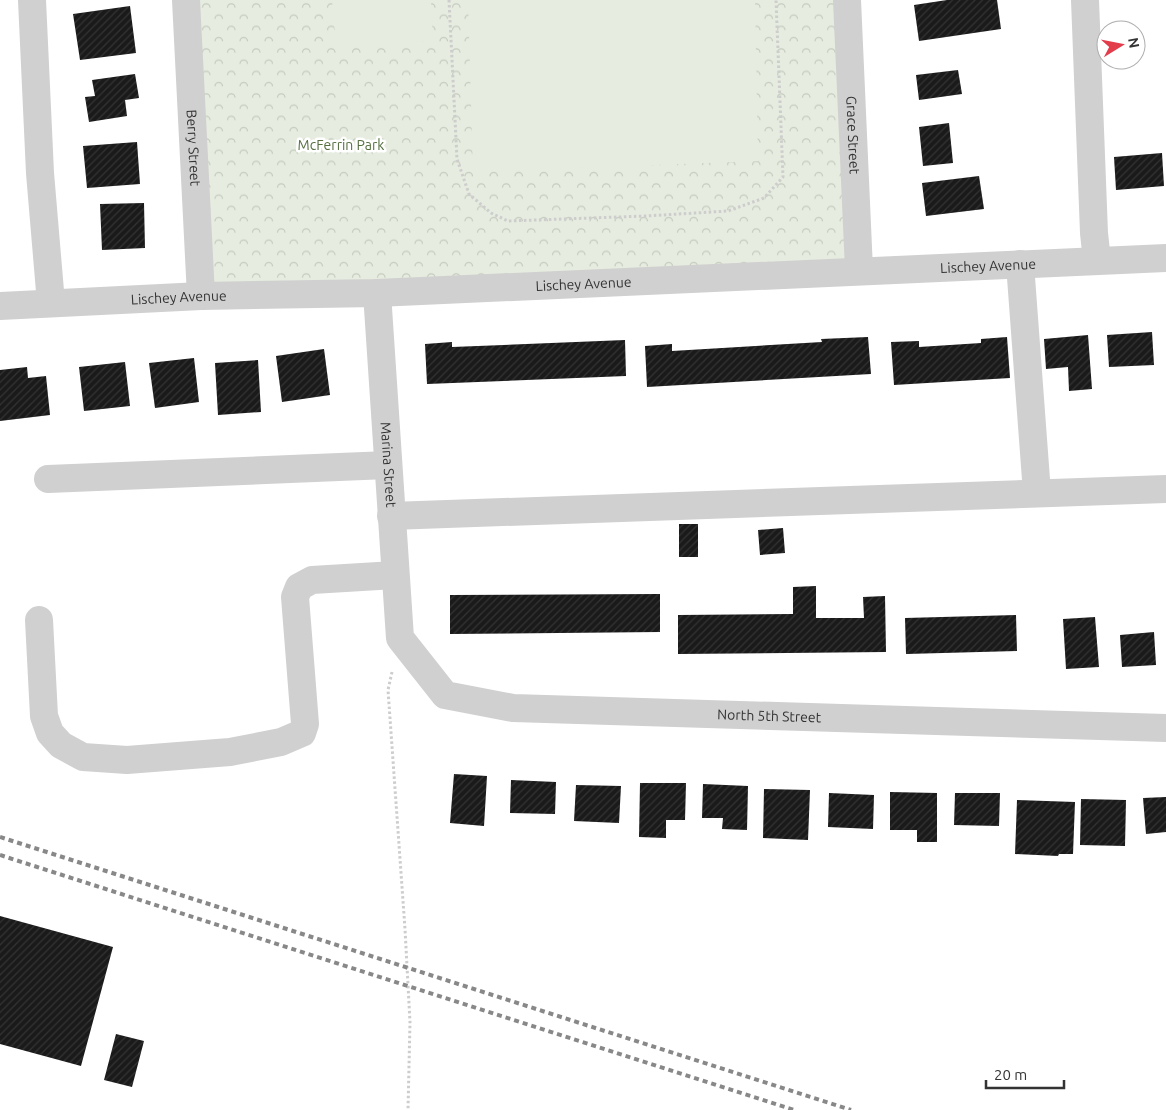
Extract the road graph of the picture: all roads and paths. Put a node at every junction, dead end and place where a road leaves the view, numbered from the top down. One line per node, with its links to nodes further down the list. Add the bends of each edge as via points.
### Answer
1 (32, 0): 13 (street, via 40,173)
2 (186, 0): 12 (street, Berry Street)
3 (449, 0): 4 (path, via 456,159 469,194 491,213 508,221 728,211 764,198 783,177)
4 (776, 0)
5 (847, 0): 10 (street, Grace Street)
6 (1085, 0): 8 (street)
7 (1166, 258): 8 (street, Lischey Avenue)
8 (1097, 261): 9 (street, Lischey Avenue)
9 (1020, 264): 10 (street, Lischey Avenue); 18 (street)
10 (859, 270): 11 (street, Lischey Avenue)
11 (377, 293): 12 (street, Lischey Avenue); 15 (street, Marina Street)
12 (201, 296): 13 (street, Lischey Avenue)
13 (51, 303): 14 (street, Lischey Avenue)
14 (0, 306)
15 (388, 465): 16 (street); 19 (street, Marina Street)
16 (48, 479)
17 (1166, 489): 18 (street)
18 (1037, 493): 19 (street)
19 (391, 516): 20 (street, Marina Street)
20 (395, 575): 21 (street, via 312,580 299,587 295,597 305,724 302,734 230,752 127,760 84,757 61,745 50,733 44,716); 22 (street, Marina Street)
21 (39, 620)
22 (400, 638): 23 (street, North 5th Street, via 445,695 513,708); 24 (path, via 388,690 406,928 410,1022)
23 (1166, 728)
24 (408, 1110)

